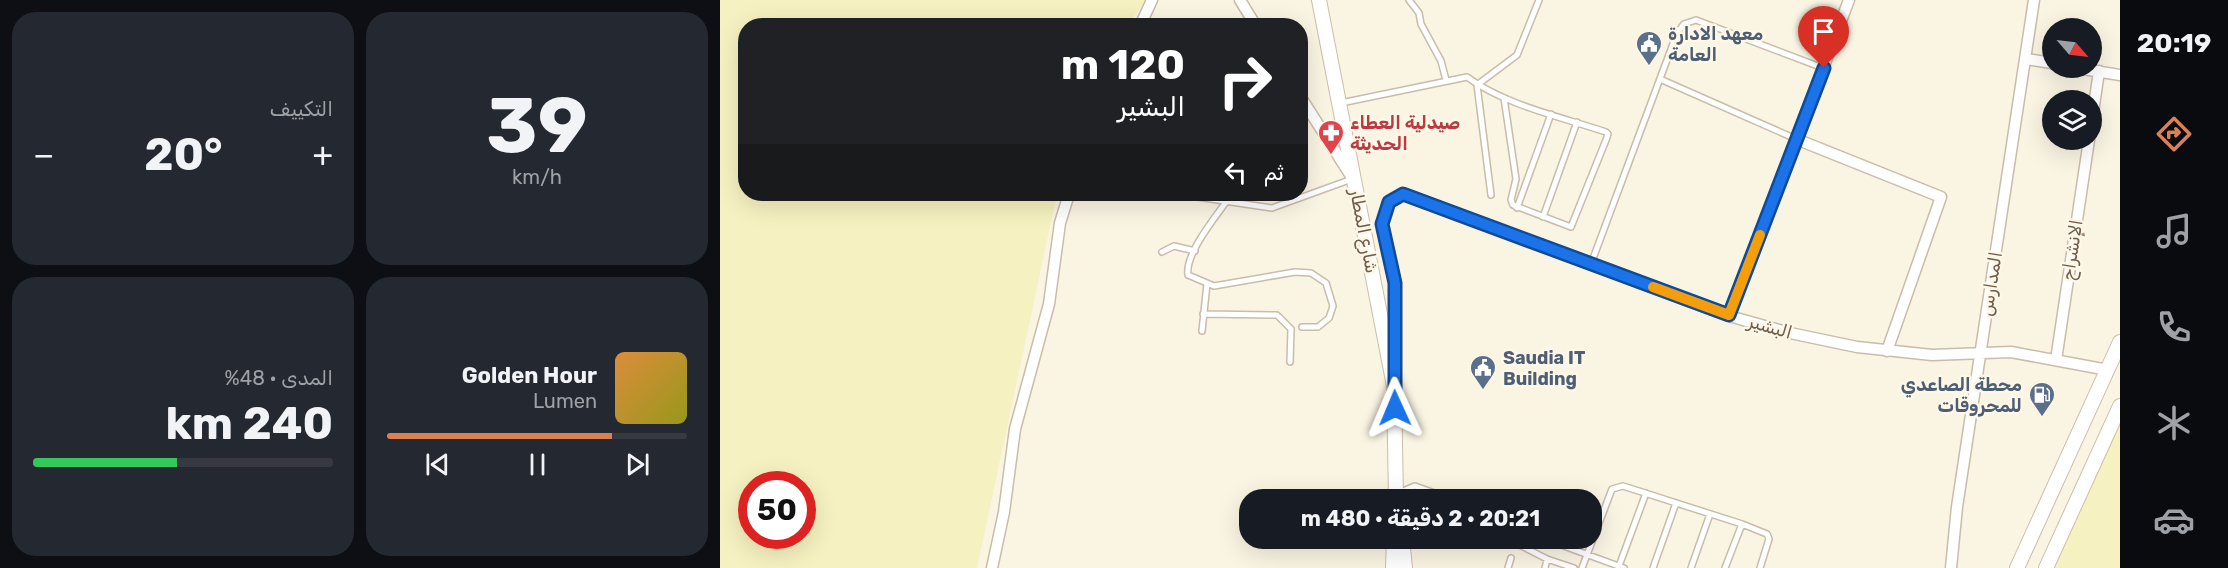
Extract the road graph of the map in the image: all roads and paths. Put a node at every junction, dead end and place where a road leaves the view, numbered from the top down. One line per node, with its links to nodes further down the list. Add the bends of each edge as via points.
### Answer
1 (1152, 0): 8 (street)
2 (1240, 0): 9 (street)
3 (1319, 0): 19 (main road, شارع المطار)
4 (1409, 0): 15 (lane, via 1419,12)
5 (1539, 0): 17 (lane, via 1516,55)
6 (1849, 0): 12 (street)
7 (2034, 0): 10 (street, المدارس)
8 (1144, 18)
9 (1251, 18)
10 (2025, 59): 11 (street); 44 (street, المدارس)
11 (2042, 62)
12 (1824, 68): 16 (lane, via 1696,20 1684,24 1677,33); 23 (street)
13 (2102, 72): 14 (street)
14 (2120, 75)
15 (1446, 80): 17 (lane, via 1467,76); 19 (lane)
16 (1660, 80): 23 (lane); 36 (lane)
17 (1476, 85): 18 (lane); 26 (lane)
18 (1504, 98): 21 (lane); 32 (lane, via 1516,179 1511,200)
19 (1340, 103): 25 (main road, شارع المطار)
20 (1308, 108): 25 (street)
21 (1551, 114): 22 (lane); 32 (lane)
22 (1577, 122): 33 (lane); 33 (lane, via 1608,134 1571,227)
23 (1796, 139): 39 (street); 43 (street, via 1941,197)
24 (2088, 150): 45 (street, الإنشراح)
25 (1354, 180): 27 (lane); 48 (main road, شارع المطار)
26 (1491, 195)
27 (1308, 196)
28 (1067, 201): 64 (street, via 1049,304 1015,429)
29 (1220, 201): 31 (lane)
30 (1292, 201): 31 (lane, via 1272,208)
31 (1226, 202): 34 (lane)
32 (1517, 208): 33 (lane)
33 (1543, 217)
34 (1195, 251): 35 (lane, via 1174,246); 37 (lane, via 1188,275)
35 (1162, 252)
36 (1591, 264): 39 (street, البشير); 48 (street, البشير, via 1403,194 1389,202 1382,224 1395,283)
37 (1207, 284): 38 (lane); 40 (lane, via 1311,273 1326,283 1333,306 1325,322)
38 (1203, 314): 41 (lane); 46 (lane, via 1277,315 1291,329)
39 (1729, 315): 43 (street, البشير, via 1790,333)
40 (1302, 327)
41 (1202, 331)
42 (2120, 342): 47 (main road)
43 (1887, 351): 44 (street, البشير, via 1932,356)
44 (1981, 352): 45 (street, البشير, via 2011,352); 62 (street, المدارس, via 1957,507)
45 (2056, 360): 47 (street, البشير)
46 (1290, 362)
47 (2108, 369): 75 (main road)
48 (1394, 386): 50 (main road, شارع المطار)
49 (2120, 406): 76 (main road)
50 (1399, 489)
51 (1646, 493): 52 (lane); 59 (lane, via 1623,486 1612,489); 63 (lane)
52 (1676, 503): 53 (lane); 71 (lane)
53 (1710, 514): 54 (lane); 72 (lane)
54 (1742, 524): 73 (lane); 74 (lane, via 1767,534)
55 (1394, 549): 65 (main road)
56 (1403, 549): 66 (main road)
57 (1527, 549): 61 (lane)
58 (1570, 549): 59 (lane)
59 (1586, 555): 63 (lane); 70 (lane)
60 (1511, 558): 67 (lane)
61 (1547, 559): 68 (lane); 69 (lane)
62 (1953, 565)
63 (1622, 567)
64 (992, 568)
65 (1393, 568)
66 (1405, 568)
67 (1508, 568)
68 (1545, 568)
69 (1574, 568)
70 (1582, 568)
71 (1653, 568)
72 (1691, 568)
73 (1725, 568)
74 (1760, 568)
75 (2018, 568)
76 (2046, 568)

